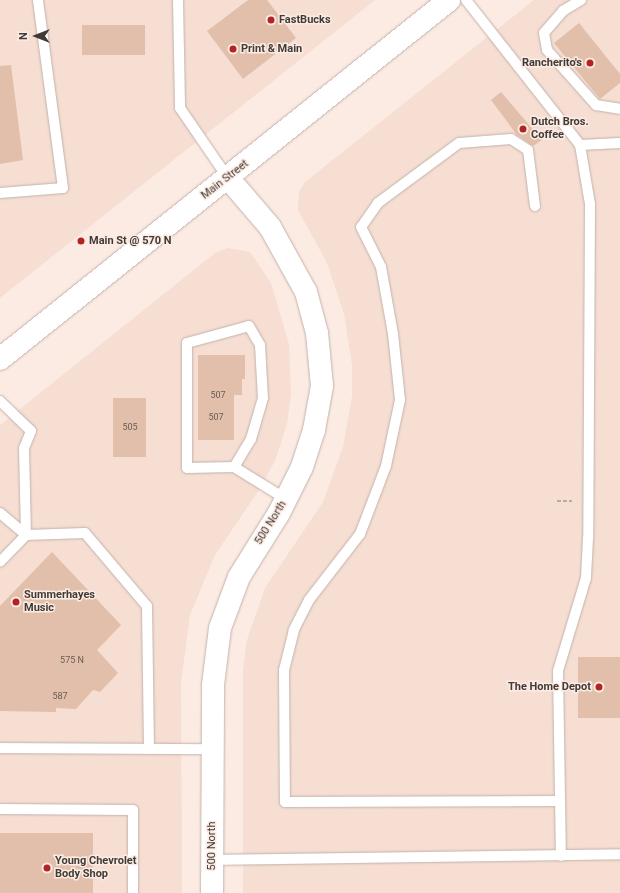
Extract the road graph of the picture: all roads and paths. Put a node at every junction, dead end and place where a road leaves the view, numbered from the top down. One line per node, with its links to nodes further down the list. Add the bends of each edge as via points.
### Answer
1 (38, 0): 10 (lane, via 63,188)
2 (178, 0): 9 (lane, via 180,108)
3 (449, 0): 9 (street, Main Street)
4 (466, 0): 8 (lane)
5 (581, 0): 6 (lane, via 563,12 544,33 547,50 596,105)
6 (620, 109)
7 (620, 143): 8 (lane)
8 (580, 145): 24 (lane, via 590,204 588,538 586,578 558,671)
9 (228, 178): 12 (street, Main Street); 15 (street, 500 North, via 270,227 281,244 308,296 317,333 322,386 319,412 309,449)
10 (0, 193)
11 (535, 206): 24 (lane, via 528,150 511,140 459,143 378,203 360,227 381,268 393,334 400,400 386,466 360,534 309,600 294,630 284,670 286,802)
12 (0, 359)
13 (0, 401): 19 (lane, via 31,431 24,448)
14 (234, 467): 14 (lane, via 252,439 263,398 260,345 249,326 188,343 188,468); 15 (lane)
15 (286, 499): 23 (street, 500 North, via 239,576 225,610 215,666)
16 (557, 501): 17 (path)
17 (572, 501)
18 (0, 513): 19 (lane)
19 (26, 535): 20 (lane); 22 (lane, via 84,534 147,606)
20 (0, 562)
21 (0, 748): 22 (lane)
22 (149, 749): 23 (lane)
23 (212, 749): 28 (street, 500 North)
24 (560, 801): 27 (lane)
25 (0, 809): 29 (lane, via 134,810)
26 (620, 854): 27 (lane)
27 (561, 856): 28 (lane)
28 (212, 860): 30 (street, 500 North)
29 (134, 893)
30 (212, 893)

